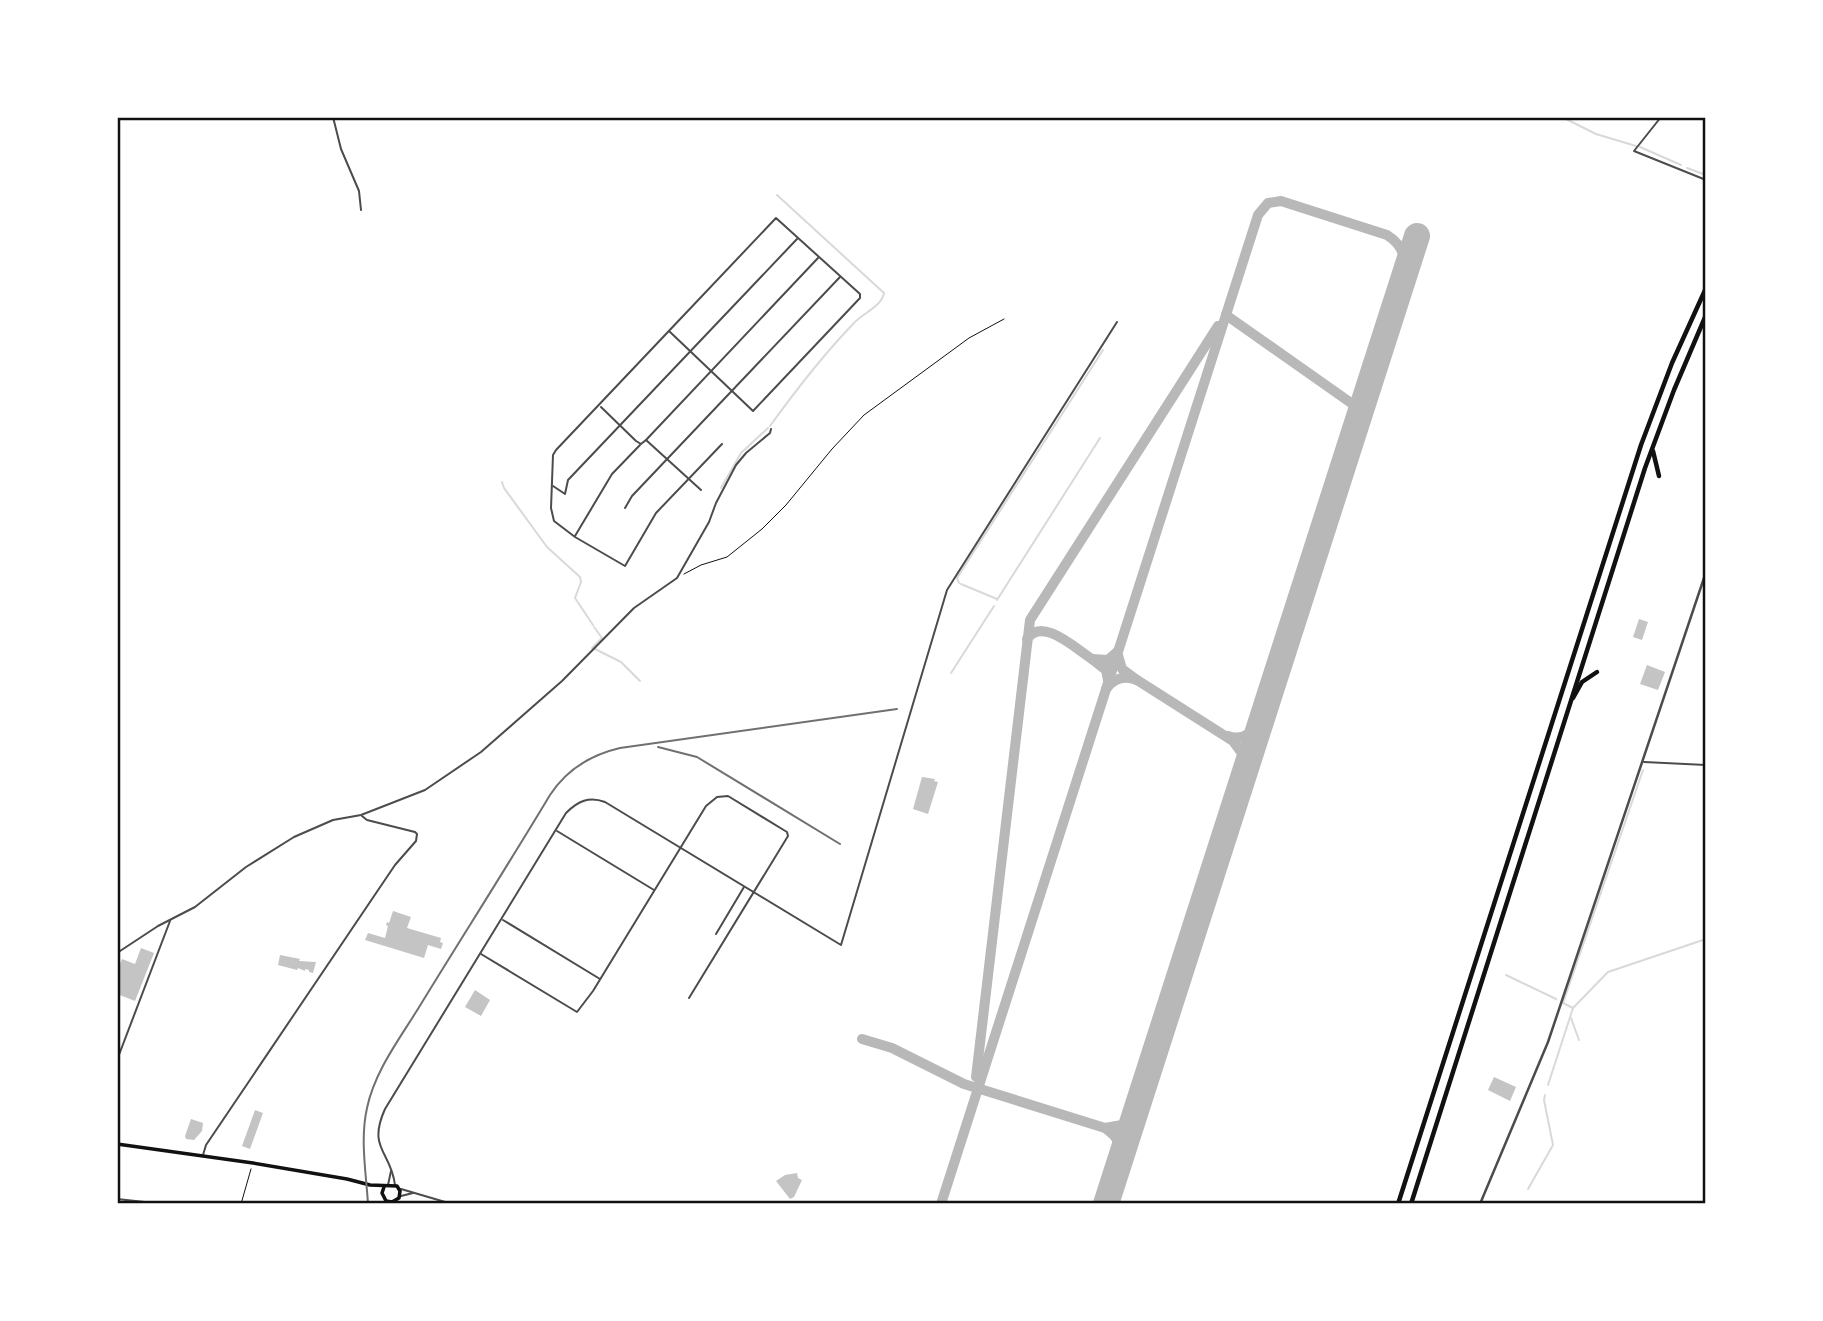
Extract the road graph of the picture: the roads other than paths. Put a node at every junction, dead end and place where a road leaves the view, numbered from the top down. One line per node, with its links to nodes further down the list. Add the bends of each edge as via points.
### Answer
1 (333, 117): 4 (street, via 357,183)
2 (1661, 117): 3 (street, via 1634,151)
3 (1706, 180)
4 (361, 210)
5 (798, 237): 6 (street); 11 (street, via 776,218); 12 (street)
6 (819, 257): 7 (street); 13 (street)
7 (840, 276): 14 (street); 14 (street, via 860,298 753,411)
8 (1706, 288): 62 (highway, via 1637,457)
9 (1706, 315): 19 (highway)
10 (1117, 322): 39 (street, via 947,590 841,945)
11 (669, 331): 12 (street); 15 (street)
12 (690, 351): 13 (street); 16 (street)
13 (711, 371): 14 (street); 18 (street)
14 (733, 391): 22 (street)
15 (599, 405): 16 (street); 25 (street, via 553,455)
16 (619, 425): 20 (street); 25 (street, via 568,480 565,494)
17 (771, 429): 34 (street, via 736,465 677,578 634,608 562,681 481,752 425,790)
18 (646, 440): 20 (street); 22 (street)
19 (1654, 443): 23 (highway, via 1653,460); 31 (highway)
20 (641, 444): 28 (street, via 612,474)
21 (722, 444): 24 (street)
22 (667, 460): 24 (street); 27 (street)
23 (1659, 476)
24 (688, 480): 26 (street); 28 (street, via 656,513 625,566)
25 (552, 486): 28 (street, via 554,520)
26 (701, 490)
27 (625, 508)
28 (575, 537)
29 (1706, 572): 32 (street)
30 (1597, 671): 31 (highway, via 1580,684)
31 (1566, 711): 63 (highway)
32 (1642, 762): 33 (street); 64 (street, via 1550,1037)
33 (1706, 765)
34 (361, 815): 41 (street, via 333,820 294,837); 49 (street, via 413,831 416,841 310,989)
35 (556, 830): 36 (street, via 577,803 596,799); 38 (street); 40 (street)
36 (681, 848): 37 (street); 38 (street); 39 (street, via 706,806 717,797 728,796 787,832)
37 (744, 887): 39 (street); 42 (street)
38 (655, 890): 45 (street)
39 (754, 892): 46 (street)
40 (502, 919): 44 (street); 45 (street)
41 (170, 920): 43 (street); 47 (street)
42 (716, 934)
43 (117, 953)
44 (481, 954): 45 (street, via 577,1012); 50 (street, via 382,1116 379,1144)
45 (601, 979)
46 (689, 998)
47 (117, 1060)
48 (117, 1144): 49 (main road)
49 (202, 1156): 51 (main road)
50 (391, 1170): 52 (street); 53 (street)
51 (370, 1185): 53 (main road); 55 (main road)
52 (395, 1185): 53 (main road); 54 (main road)
53 (386, 1186): 55 (main road)
54 (400, 1189): 56 (street); 57 (main road)
55 (382, 1193): 60 (main road)
56 (414, 1193): 57 (street); 61 (street)
57 (400, 1196): 60 (main road)
58 (117, 1199): 59 (street)
59 (155, 1203)
60 (389, 1203)
61 (452, 1204)
62 (1398, 1204)
63 (1411, 1204)
64 (1480, 1204)

